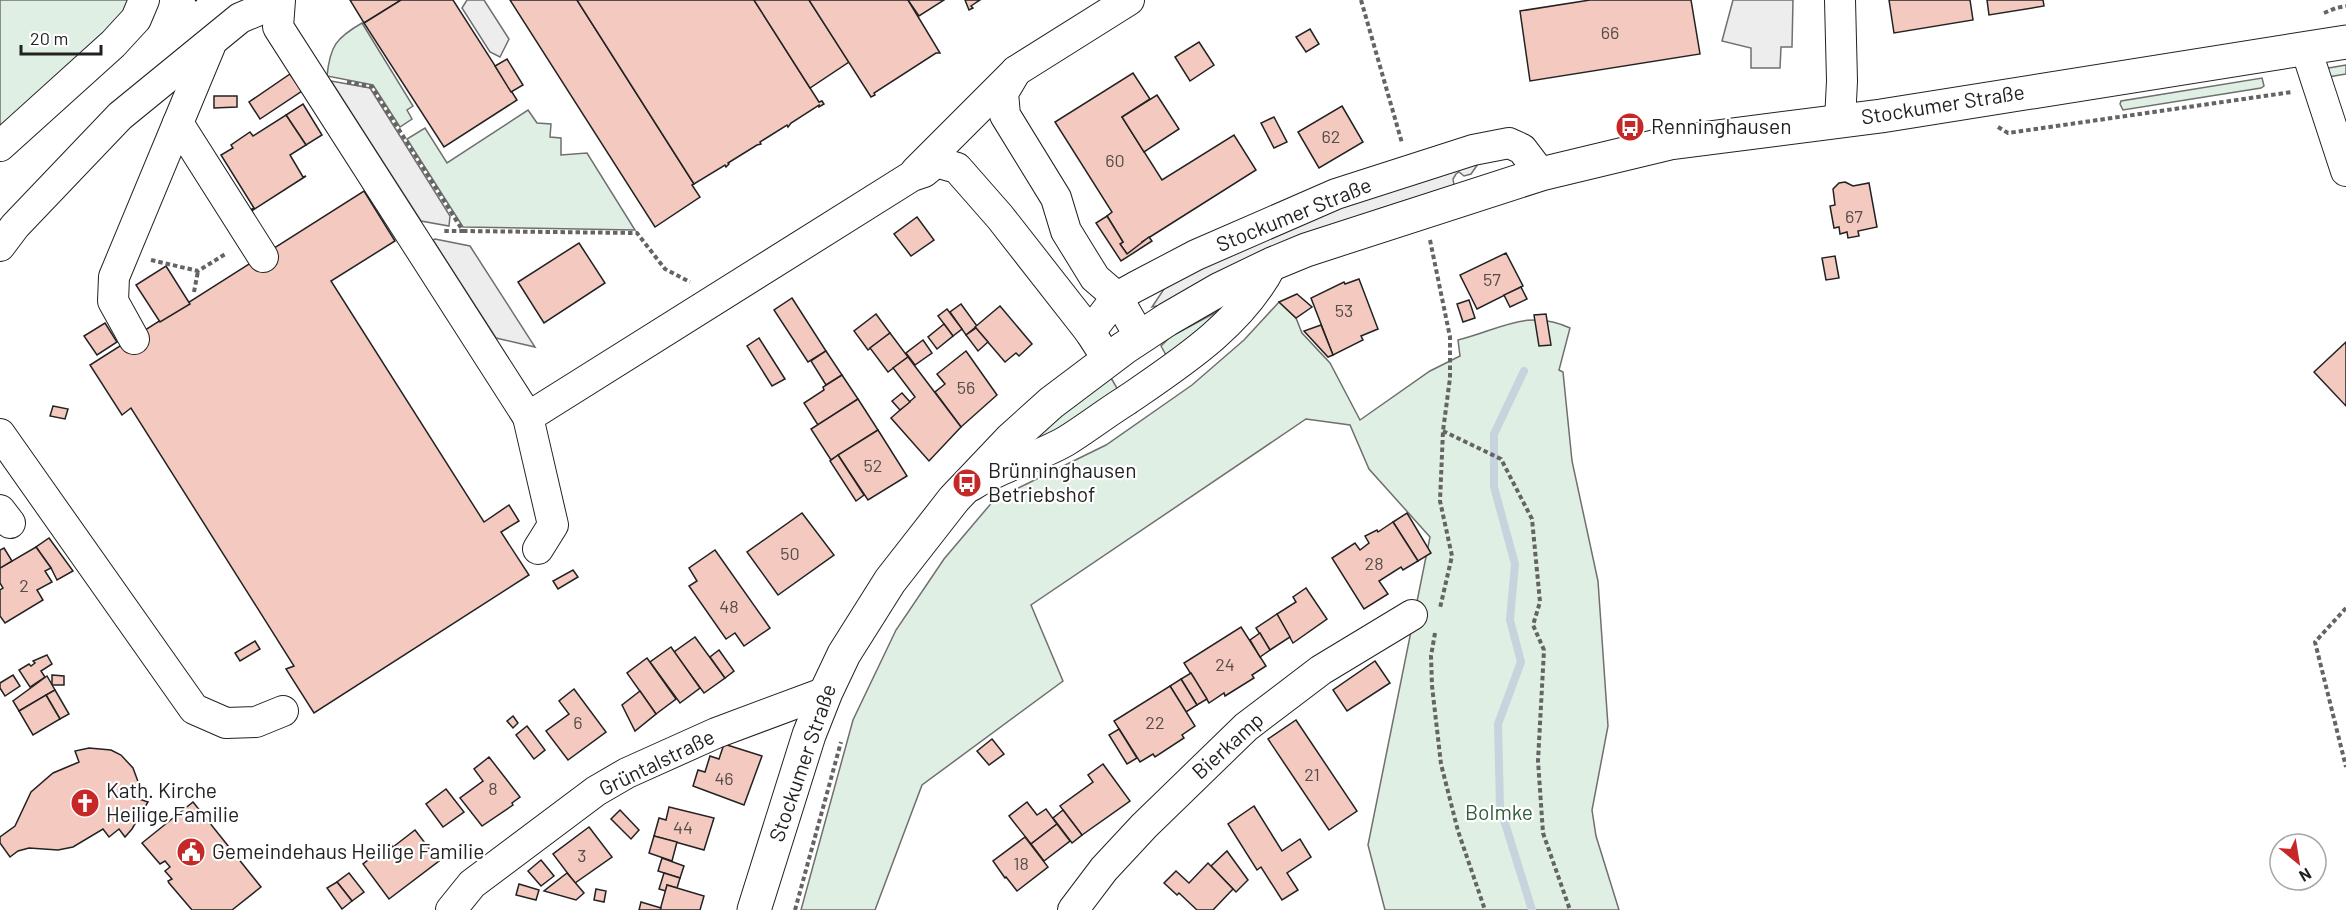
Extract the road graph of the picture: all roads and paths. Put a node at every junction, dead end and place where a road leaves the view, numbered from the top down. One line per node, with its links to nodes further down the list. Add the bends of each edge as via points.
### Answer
1 (144, 0): 17 (street, via 136,19 113,44)
2 (1129, 0): 11 (street)
3 (1361, 0): 18 (path)
4 (1840, 0): 14 (street)
5 (279, 1): 9 (street, via 240,18); 12 (street, via 278,27)
6 (2346, 6): 7 (path)
7 (2336, 8)
8 (2346, 42): 10 (main road, Stockumer Straße)
9 (211, 44): 15 (street); 25 (street, via 120,116)
10 (2306, 49): 13 (street); 14 (main road, Stockumer Straße)
11 (1016, 71): 21 (street); 31 (street, via 1003,93 1005,115 1056,198 1066,231 1095,278)
12 (316, 87): 22 (path, via 329,79 372,87); 24 (street)
13 (2318, 87): 16 (path, via 2278,96); 19 (street)
14 (1840, 121): 20 (main road, Stockumer Straße, via 1670,143)
15 (178, 123): 26 (street); 34 (street, via 114,277 113,301)
16 (2008, 133)
17 (0, 146)
18 (1411, 170): 20 (street, Stockumer Straße, via 1509,142 1522,149); 31 (street, Stockumer Straße, via 1336,194 1196,255)
19 (2346, 171)
20 (1540, 174): 28 (main road, Stockumer Straße)
21 (912, 176): 32 (street); 33 (street, via 936,162 957,168)
22 (463, 231): 24 (path, via 428,230); 32 (path, via 637,233 665,269 693,283)
23 (1429, 235): 38 (path, via 1450,338 1450,378)
24 (414, 239): 37 (street)
25 (0, 246)
26 (257, 247): 29 (path)
27 (147, 259): 29 (path)
28 (1272, 264): 35 (main road, Stockumer Straße, via 1220,289); 36 (street, via 1262,284 1237,314 1192,354)
29 (198, 271): 30 (path)
30 (194, 292)
31 (1117, 297): 33 (street, Stockumer Straße); 35 (street)
32 (706, 305): 37 (street)
33 (1090, 332): 35 (street)
34 (134, 339)
35 (1124, 348): 36 (street); 40 (main road, Stockumer Straße, via 1051,403)
36 (1147, 386): 40 (street, via 1065,441 988,474)
37 (528, 417): 41 (street, via 553,525)
38 (1443, 431): 43 (path, via 1440,501 1452,556); 53 (path, via 1502,459 1532,519 1540,602 1533,625 1544,650 1538,761 1543,833)
39 (0, 434): 45 (street, via 194,709 226,723 256,722)
40 (954, 499): 44 (main road, Stockumer Straße, via 890,581 844,654)
41 (538, 549)
42 (2346, 608): 47 (path, via 2315,642)
43 (1429, 619): 51 (street, Bierkamp, via 1321,670 1246,727 1104,868); 52 (path, via 1441,764 1458,831)
44 (826, 692): 48 (street, Grüntalstraße, via 697,741 596,791 472,884); 49 (main road, Stockumer Straße)
45 (283, 711)
46 (842, 740): 50 (path)
47 (2346, 767)
48 (451, 910)
49 (754, 910)
50 (795, 910)
51 (1073, 910)
52 (1485, 910)
53 (1570, 910)

